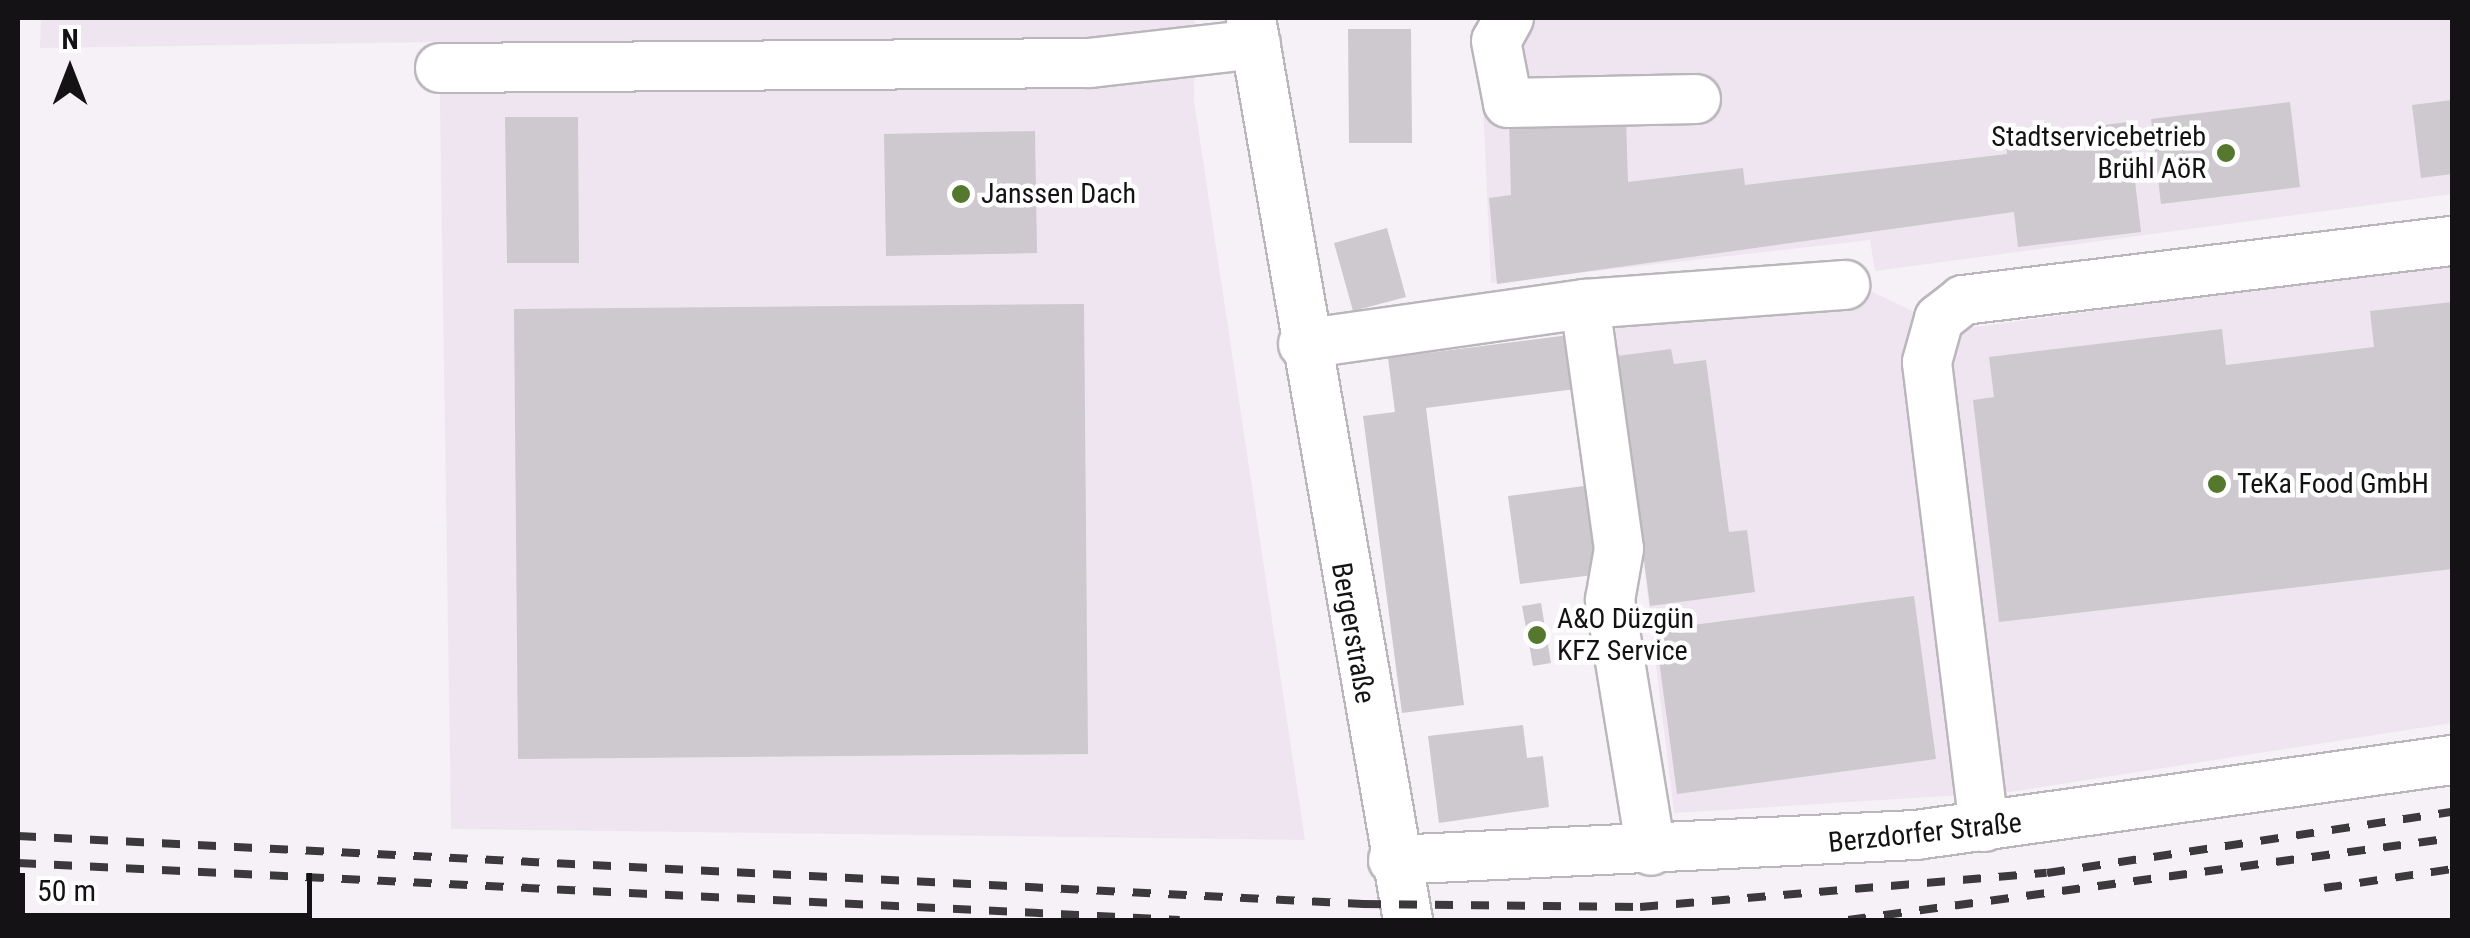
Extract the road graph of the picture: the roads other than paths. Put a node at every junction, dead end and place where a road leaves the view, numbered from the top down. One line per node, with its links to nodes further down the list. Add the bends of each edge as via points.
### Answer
1 (1509, 18): 4 (street, via 1496,41 1508,103)
2 (1254, 31): 3 (street, via 1090,63); 8 (street, Bergerstraße)
3 (440, 68)
4 (1696, 99)
5 (2452, 241): 10 (street, via 1963,300 1939,318 1927,362)
6 (1846, 285): 7 (street)
7 (1585, 304): 8 (street); 11 (street, via 1619,548 1610,600)
8 (1303, 344): 12 (street, Bergerstraße)
9 (2452, 760): 10 (street, Berzdorfer Straße)
10 (1984, 827): 11 (street, Berzdorfer Straße)
11 (1651, 852): 12 (street, Berzdorfer Straße)
12 (1393, 860): 13 (street, Bergerstraße)
13 (1408, 920)

